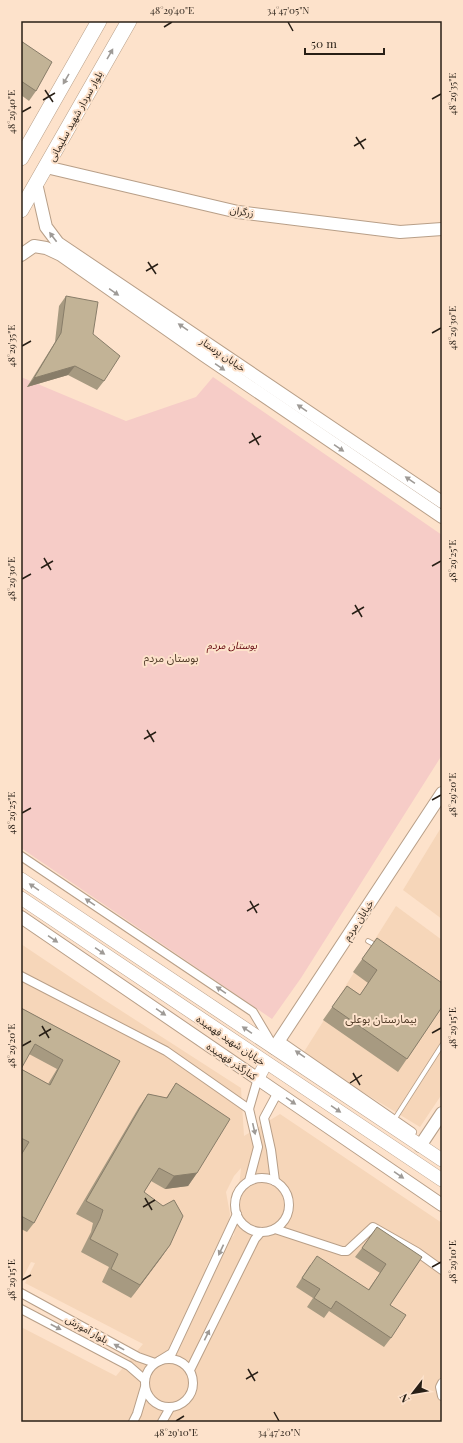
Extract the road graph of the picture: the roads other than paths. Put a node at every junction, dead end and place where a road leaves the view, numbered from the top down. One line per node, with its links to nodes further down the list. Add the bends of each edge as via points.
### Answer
1 (99, 21): 3 (highway, one-way to 3)
2 (129, 21): 4 (highway, بلوار سردار شهید سلیمانی, one-way to 2)
3 (21, 158)
4 (46, 167): 5 (highway, بلوار سردار شهید سلیمانی); 7 (street, زرگران, via 238,212 400,232)
5 (36, 183): 6 (highway, بلوار سردار شهید سلیمانی); 9 (street, خیابان پرستار, one-way to 5, via 58,243 46,227)
6 (21, 210)
7 (442, 229)
8 (21, 255): 10 (street, خیابان پرستار, one-way to 10, via 34,246 61,255)
9 (442, 502)
10 (442, 517)
11 (442, 792): 19 (street, خیابان مردم)
12 (21, 856): 19 (street, one-way to 12, via 253,1012)
13 (21, 878): 19 (main road, خیابان شهید فهمیده, one-way to 13)
14 (21, 898): 21 (main road, خیابان شهید فهمیده, one-way to 21)
15 (21, 917): 22 (street, کنارگذر فهمیده, one-way to 22)
16 (368, 941): 17 (lane)
17 (380, 949)
18 (21, 976): 24 (street, via 166,1051)
19 (277, 1044): 26 (main road, خیابان شهید فهمیده, one-way to 19)
20 (442, 1045): 26 (lane)
21 (266, 1063): 22 (main road); 29 (main road, خیابان شهید فهمیده, one-way to 29)
22 (258, 1078): 23 (street, کنارگذر فهمیده); 24 (street)
23 (278, 1092): 31 (street, via 264,1118); 32 (street, کنارگذر فهمیده, one-way to 32)
24 (249, 1108): 30 (street, one-way to 30, via 258,1147)
25 (442, 1114): 27 (street)
26 (392, 1123): 27 (main road, خیابان شهید فهمیده)
27 (422, 1143): 28 (main road, خیابان شهید فهمیده)
28 (442, 1160)
29 (442, 1180)
30 (249, 1181): 31 (street, via 266,1178); 33 (street, via 236,1199)
31 (275, 1181): 34 (street, via 286,1192 289,1204 287,1217)
32 (442, 1205)
33 (237, 1214): 35 (street, via 246,1226); 39 (street, one-way to 39, via 172,1353)
34 (275, 1228): 35 (street); 36 (street, via 347,1251 373,1227 417,1252)
35 (261, 1232): 40 (street, one-way to 35, via 255,1239)
36 (442, 1270)
37 (22, 1297): 39 (street, بلوار آموزش, one-way to 37, via 138,1357)
38 (21, 1309): 42 (street, بلوار آموزش, one-way to 42, via 129,1366)
39 (157, 1362): 40 (street, via 173,1359); 42 (street, via 147,1373)
40 (190, 1370): 44 (street, via 193,1378 191,1394 179,1406)
41 (442, 1383): 43 (street)
42 (145, 1384): 44 (street, via 147,1394 157,1405); 45 (street)
43 (442, 1396)
44 (170, 1408): 46 (street)
45 (133, 1422)
46 (162, 1422)

